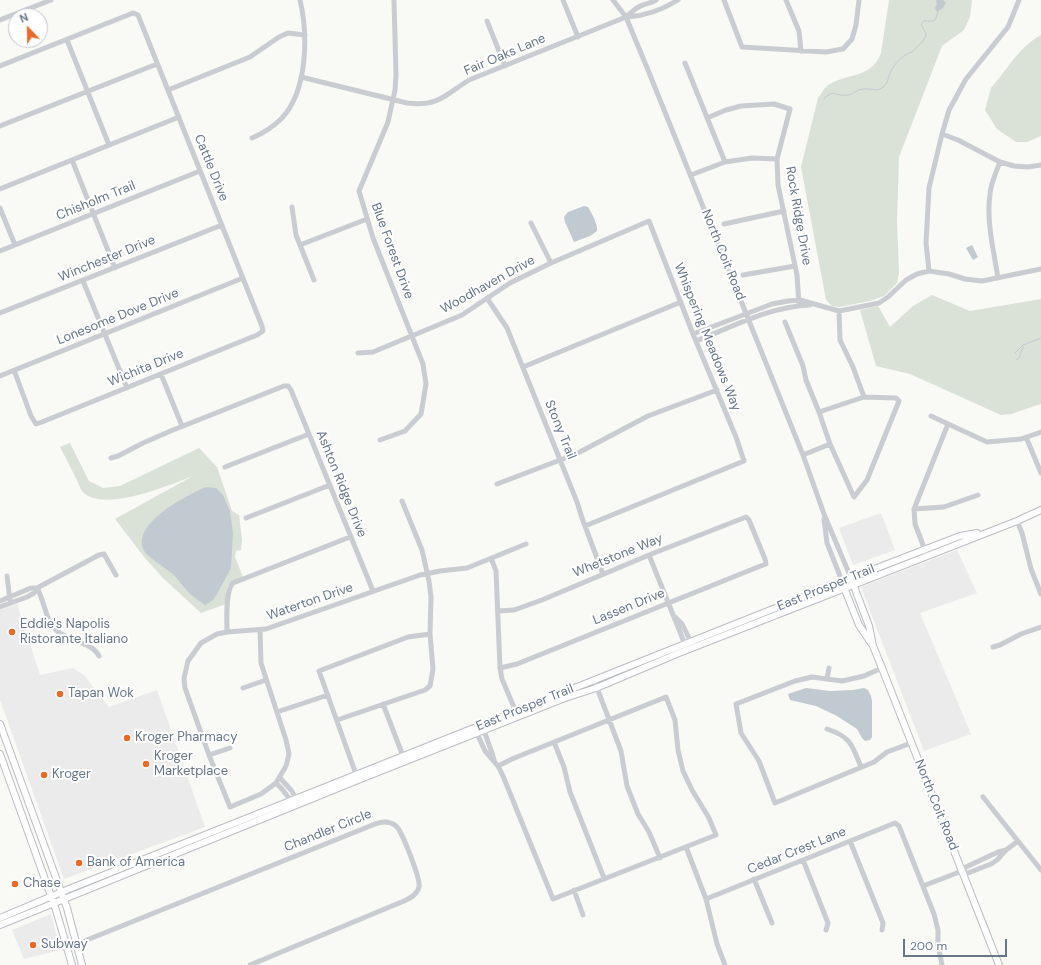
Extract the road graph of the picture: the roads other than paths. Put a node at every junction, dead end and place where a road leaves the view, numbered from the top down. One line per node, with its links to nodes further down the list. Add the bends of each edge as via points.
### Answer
1 (51, 0): 16 (street)
2 (300, 0): 18 (street)
3 (394, 0): 29 (street, Blue Forest Drive, via 396,76)
4 (563, 0): 19 (street)
5 (613, 0): 15 (street, North Coit Road)
6 (656, 0): 13 (street, Fair Oaks Lane)
7 (677, 0): 14 (street, Fair Oaks Lane)
8 (724, 0): 21 (street, via 742,47)
9 (786, 0): 21 (street, via 799,31)
10 (854, 0): 12 (street)
11 (1019, 0): 33 (street, via 1008,27 966,79 949,110)
12 (859, 1): 21 (street, via 852,39 843,48 826,52)
13 (647, 4): 14 (street); 15 (street, Fair Oaks Lane, via 637,7)
14 (650, 13): 15 (street, Fair Oaks Lane)
15 (626, 17): 19 (street, Fair Oaks Lane); 42 (street, North Coit Road)
16 (0, 20)
17 (487, 21): 25 (street)
18 (305, 35): 26 (street); 27 (street, via 288,34 279,37 250,57)
19 (578, 37): 25 (street, Fair Oaks Lane)
20 (67, 40): 23 (street, Cattle Drive, via 136,13); 24 (street); 28 (street)
21 (801, 51)
22 (685, 63): 31 (street)
23 (157, 64): 27 (street, Cattle Drive); 28 (street)
24 (0, 65)
25 (505, 66): 29 (street, Fair Oaks Lane, via 469,80 436,101 416,104)
26 (301, 77): 29 (street, Fair Oaks Lane); 34 (street, via 291,106 283,117 263,134)
27 (168, 90): 30 (street, Cattle Drive)
28 (87, 92): 32 (street); 35 (street)
29 (393, 100): 48 (street, Blue Forest Drive, via 388,122 359,191)
30 (179, 117): 35 (street); 41 (street, Cattle Drive)
31 (707, 118): 36 (street, Rock Ridge Drive, via 741,106 774,104 790,109); 38 (street)
32 (0, 126)
33 (942, 134): 39 (street); 60 (street, via 929,188 926,243)
34 (252, 138)
35 (109, 145): 37 (street)
36 (777, 159): 38 (street, via 752,158); 46 (street, Rock Ridge Drive, via 778,185)
37 (72, 160): 43 (street); 47 (street)
38 (725, 162): 42 (street)
39 (1000, 162): 40 (street, via 1014,166); 63 (street, via 993,180 989,205)
40 (1041, 165)
41 (200, 171): 47 (street, Chisholm Trail); 52 (street, Cattle Drive)
42 (691, 175): 71 (street, North Coit Road)
43 (0, 189)
44 (292, 207): 54 (street)
45 (0, 208): 53 (street)
46 (784, 211): 51 (street); 57 (street, Rock Ridge Drive)
47 (94, 214): 53 (street, Chisholm Trail); 58 (street)
48 (367, 219): 54 (street); 77 (street, Blue Forest Drive)
49 (649, 221): 56 (street, Woodhaven Drive); 67 (street, Whispering Meadows Way)
50 (531, 223): 56 (street)
51 (724, 224)
52 (222, 225): 58 (street, Winchester Drive); 62 (street, Cattle Drive)
53 (15, 245): 55 (street, Chisholm Trail)
54 (300, 245): 64 (street)
55 (0, 251)
56 (551, 263): 66 (street, Woodhaven Drive, via 510,283)
57 (795, 266): 61 (street); 68 (street, Rock Ridge Drive, via 798,275)
58 (115, 268): 65 (street, Winchester Drive)
59 (1041, 269): 63 (street)
60 (929, 271): 63 (street, via 982,281); 69 (street, via 906,280 879,303)
61 (743, 275)
62 (243, 278): 74 (street, Cattle Drive); 75 (street, Lonesome Dove Drive)
63 (998, 278)
64 (314, 280)
65 (83, 281): 70 (street, Winchester Drive); 75 (street)
66 (487, 298): 77 (street, Woodhaven Drive, via 462,315); 80 (street, Stony Trail, via 507,328)
67 (681, 302): 76 (street, Whispering Meadows Way); 80 (street)
68 (799, 303): 69 (street); 71 (street, via 772,304); 72 (street)
69 (839, 311): 86 (street, via 840,340)
70 (0, 313)
71 (746, 313): 72 (street, North Coit Road); 76 (street)
72 (749, 320): 78 (street); 96 (street, North Coit Road)
73 (785, 322): 87 (street)
74 (263, 331): 82 (street, Wichita Drive)
75 (105, 334): 81 (street, Lonesome Dove Drive); 84 (street)
76 (693, 334): 78 (street, Whispering Meadows Way)
77 (412, 336): 79 (street, Woodhaven Drive, via 373,352); 94 (street, Blue Forest Drive, via 423,364 426,384 421,414 405,431)
78 (696, 341): 85 (street, Whispering Meadows Way)
79 (358, 353)
80 (523, 367): 98 (street, Stony Trail)
81 (14, 370): 83 (street, Lonesome Dove Drive); 84 (street, Wichita Drive, via 36,424)
82 (161, 374): 84 (street, Wichita Drive); 90 (street)
83 (0, 376)
84 (127, 388)
85 (717, 390): 98 (street, via 648,416); 110 (street, Whispering Meadows Way, via 744,461)
86 (864, 396): 87 (street); 95 (street, via 896,398 900,401 868,480 854,497)
87 (819, 412): 95 (street)
88 (931, 416): 89 (street)
89 (948, 424): 93 (street, via 987,442); 105 (street)
90 (182, 426): 92 (street, Ashton Ridge Drive, via 288,386); 97 (street)
91 (1041, 432): 93 (street)
92 (309, 434): 99 (street); 102 (street, Ashton Ridge Drive)
93 (1026, 437): 100 (street)
94 (380, 440)
95 (830, 444): 96 (street)
96 (803, 455): 107 (street, North Coit Road)
97 (111, 458)
98 (560, 460): 101 (street); 110 (street, Stony Trail)
99 (225, 467)
100 (1041, 473)
101 (497, 484)
102 (330, 485): 108 (street); 111 (street, Ashton Ridge Drive)
103 (978, 495): 105 (street, via 944,507)
104 (402, 501): 117 (street, via 422,550)
105 (914, 509): 113 (street, via 915,524)
106 (1041, 510): 109 (main road, East Prosper Trail)
107 (824, 514): 121 (street, North Coit Road); 122 (street, North Coit Road, via 827,543)
108 (246, 518)
109 (1017, 521): 113 (main road, East Prosper Trail, via 991,530 960,536); 127 (street)
110 (585, 526): 118 (street, Stony Trail)
111 (350, 537): 126 (street, Ashton Ridge Drive); 136 (street, via 231,585 227,608)
112 (526, 544): 115 (street, Waterton Drive)
113 (925, 553): 121 (main road, East Prosper Trail); 123 (main road, East Prosper Trail)
114 (649, 555): 116 (street, Whetstone Way, via 746,517); 118 (street, Whetstone Way); 131 (street)
115 (491, 558): 117 (street, Waterton Drive, via 467,568); 133 (street, via 496,571)
116 (766, 564): 131 (street, Lassen Drive)
117 (428, 573): 126 (street, Waterton Drive); 137 (street, via 431,597)
118 (604, 574): 133 (street, Whetstone Way, via 514,610)
119 (116, 575): 124 (street, via 104,554)
120 (7, 576): 128 (street)
121 (850, 578): 122 (main road, East Prosper Trail); 123 (main road, North Coit Road)
122 (842, 581): 125 (main road, North Coit Road); 138 (main road, East Prosper Trail)
123 (854, 585): 125 (main road, East Prosper Trail); 139 (main road, North Coit Road, via 869,626)
124 (37, 588): 128 (street); 130 (street, via 34,593); 142 (street, via 56,630 96,650)
125 (844, 588): 139 (main road, North Coit Road, via 859,625); 141 (main road, East Prosper Trail)
126 (373, 591): 135 (street, Waterton Drive)
127 (1041, 594)
128 (10, 597): 129 (street); 130 (street)
129 (0, 601)
130 (11, 603): 132 (street)
131 (668, 603): 138 (street, via 682,624); 143 (street, Lassen Drive, via 517,664)
132 (0, 607)
133 (498, 611): 143 (street)
134 (1041, 627): 140 (street)
135 (260, 630): 136 (street, Waterton Drive); 147 (street, via 261,663)
136 (227, 632): 165 (street, Waterton Drive, via 217,634 201,643 188,661 184,678 184,688)
137 (430, 634): 151 (street, via 408,637 319,670); 152 (street, via 433,669 430,686)
138 (688, 642): 141 (street); 148 (main road, East Prosper Trail)
139 (873, 646): 145 (main road, North Coit Road)
140 (993, 647)
141 (691, 649): 150 (main road, East Prosper Trail)
142 (99, 656)
143 (500, 668): 154 (street)
144 (829, 668): 146 (street)
145 (882, 668): 146 (street, via 864,676 842,681); 162 (main road, North Coit Road)
146 (827, 679): 171 (street, via 795,681 736,704 741,733 759,761 775,803)
147 (266, 680): 149 (street); 153 (street)
148 (594, 680): 150 (street); 154 (main road, East Prosper Trail)
149 (243, 688)
150 (596, 688): 156 (street); 158 (main road, East Prosper Trail)
151 (328, 695): 153 (street); 155 (street)
152 (383, 704): 155 (street); 166 (street)
153 (277, 712): 173 (street, via 289,754)
154 (516, 712): 158 (main road, East Prosper Trail)
155 (337, 720): 172 (street)
156 (609, 720): 161 (street); 179 (street, via 666,697 674,720 683,771 716,835); 181 (street, via 621,751 627,786)
157 (0, 724): 167 (main road)
158 (483, 728): 160 (main road, East Prosper Trail); 168 (street)
159 (826, 729): 171 (street, via 839,733 850,742)
160 (476, 731): 166 (main road, East Prosper Trail); 168 (street, via 485,751); 172 (main road, East Prosper Trail)
161 (554, 742): 170 (street); 188 (street, via 570,792)
162 (912, 743): 171 (street, via 891,750 874,762); 187 (main road, North Coit Road)
163 (230, 748): 165 (street)
164 (0, 754): 169 (main road)
165 (209, 755): 174 (street, Waterton Drive, via 230,807 261,794)
166 (403, 756): 172 (main road, East Prosper Trail)
167 (13, 759): 169 (main road); 192 (main road)
168 (494, 761): 170 (street)
169 (3, 762): 193 (main road)
170 (498, 766): 191 (street, via 552,898)
171 (861, 767)
172 (357, 777): 176 (main road, East Prosper Trail)
173 (280, 778): 174 (street); 176 (street, via 287,784)
174 (276, 783): 176 (street)
175 (983, 797): 177 (street)
176 (295, 802): 183 (main road, East Prosper Trail)
177 (1018, 841): 180 (street); 186 (street)
178 (850, 842): 184 (street, Cedar Crest Lane); 190 (street, Cedar Crest Lane, via 895,823 899,826); 202 (street, via 883,923)
179 (686, 847): 181 (street); 195 (street)
180 (1006, 850): 182 (street); 185 (street)
181 (660, 858): 188 (street)
182 (988, 858): 185 (street); 187 (street)
183 (150, 860): 192 (main road, East Prosper Trail); 194 (main road, East Prosper Trail)
184 (803, 860): 189 (street, Cedar Crest Lane); 201 (street, via 828,923)
185 (991, 864): 187 (street, via 968,873)
186 (1041, 870)
187 (962, 871): 190 (street); 209 (main road, North Coit Road)
188 (604, 878): 191 (street)
189 (754, 879): 195 (street, Cedar Crest Lane); 199 (street)
190 (923, 886): 208 (street, via 938,930)
191 (574, 890): 197 (street)
192 (60, 892): 193 (main road, East Prosper Trail); 194 (main road)
193 (51, 896): 196 (main road); 198 (main road, East Prosper Trail)
194 (63, 899): 196 (main road, East Prosper Trail); 203 (main road)
195 (706, 899): 207 (street)
196 (53, 903): 200 (main road, East Prosper Trail); 204 (main road)
197 (583, 915)
198 (0, 918)
199 (772, 923)
200 (0, 925)
201 (826, 930)
202 (882, 930)
203 (77, 944): 205 (main road); 206 (street, Chandler Circle, via 375,824 387,822 400,830 419,879 416,894)
204 (72, 965)
205 (82, 965)
206 (250, 965)
207 (725, 965)
208 (942, 965)
209 (999, 965)

